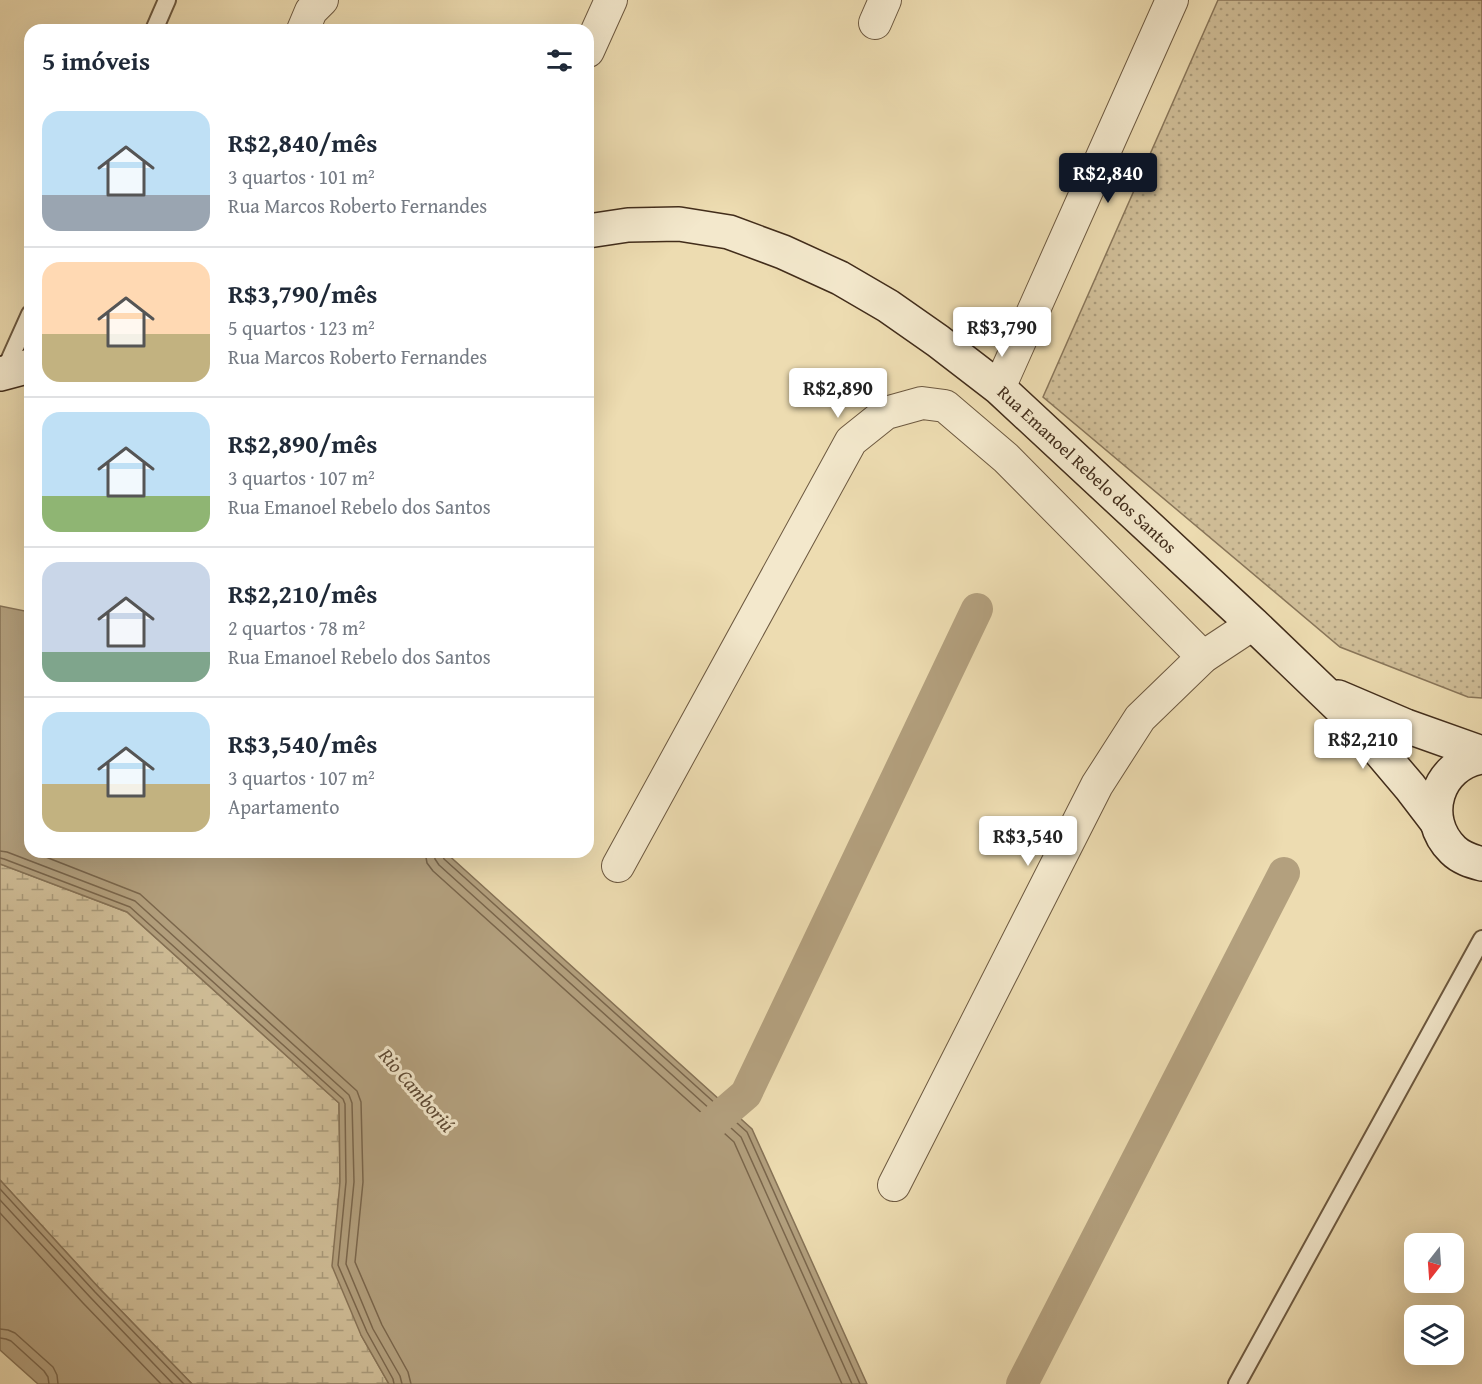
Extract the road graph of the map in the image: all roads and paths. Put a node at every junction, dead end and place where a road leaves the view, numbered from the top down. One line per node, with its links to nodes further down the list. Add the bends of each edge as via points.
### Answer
1 (167, 0): 5 (lane)
2 (322, 0): 6 (street)
3 (611, 0): 7 (street)
4 (1172, 0): 11 (street)
5 (157, 24)
6 (306, 24)
7 (594, 38)
8 (594, 230): 11 (main road, Rua Emanoel Rebelo dos Santos, via 679,224 729,232 783,252 888,306)
9 (24, 332): 10 (lane)
10 (11, 371)
11 (999, 388): 12 (main road, Rua Emanoel Rebelo dos Santos)
12 (1253, 624): 13 (street); 14 (main road, Rua Emanoel Rebelo dos Santos)
13 (1203, 657): 18 (street, via 1005,458 945,406 922,403 886,413 851,441); 20 (street, via 1140,718 1097,785)
14 (1323, 690): 15 (main road, Rua Emanoel Rebelo dos Santos); 16 (main road, Rua Emanoel Rebelo dos Santos, via 1383,753)
15 (1482, 755): 16 (main road, via 1454,768 1442,783)
16 (1436, 821): 17 (main road, Rua Emanoel Rebelo dos Santos, via 1442,838 1454,851)
17 (1482, 864)
18 (618, 866)
19 (1482, 939): 21 (lane)
20 (894, 1185)
21 (1237, 1384)

